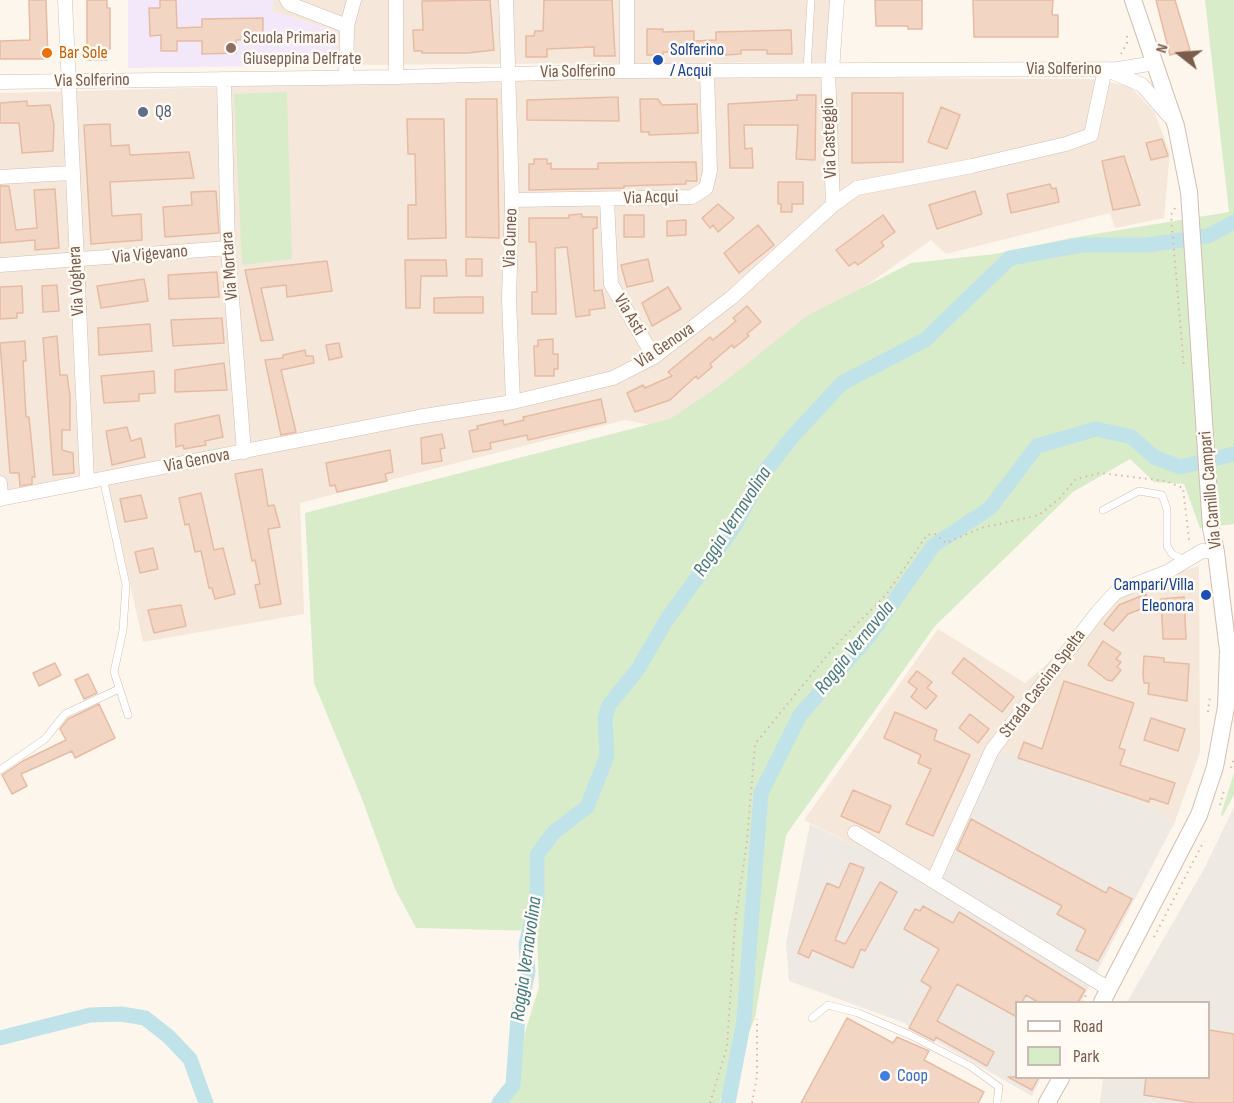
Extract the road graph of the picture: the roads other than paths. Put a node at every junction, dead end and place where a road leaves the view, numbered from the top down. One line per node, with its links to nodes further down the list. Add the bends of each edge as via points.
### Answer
1 (65, 0): 23 (street, Via Voghera)
2 (286, 0): 12 (street)
3 (354, 0): 12 (street)
4 (396, 0): 20 (street)
5 (506, 0): 19 (street, Via Cuneo)
6 (627, 0): 17 (street)
7 (811, 0): 15 (lane)
8 (837, 0): 16 (street, Via Casteggio)
9 (1132, 0): 11 (street, Via Camillo Campari)
10 (1142, 0): 11 (street)
11 (1139, 17): 13 (street, Via Camillo Campari)
12 (347, 26): 21 (street)
13 (1155, 63): 14 (street, Via Solferino); 25 (street, Via Camillo Campari)
14 (1105, 69): 16 (street, Via Solferino); 25 (street, via 1142,85); 30 (street, Via Genova, via 1090,135 972,166 857,188)
15 (807, 70): 16 (street, Via Solferino); 18 (street, Via Solferino)
16 (830, 70): 30 (street, Via Casteggio)
17 (627, 71): 18 (street, Via Solferino); 19 (street, Via Solferino)
18 (707, 72): 29 (street, Via Acqui, via 710,171 706,188 692,197)
19 (509, 74): 20 (street, Via Solferino); 28 (street, Via Cuneo)
20 (396, 77): 21 (street, Via Solferino)
21 (346, 78): 22 (street, Via Solferino)
22 (224, 80): 23 (street, Via Solferino); 31 (street, Via Mortara)
23 (67, 81): 24 (street, Via Solferino); 26 (street, Via Voghera)
24 (0, 82)
25 (1176, 126): 42 (street, Via Camillo Campari, via 1190,192 1211,528)
26 (71, 173): 27 (street); 32 (street, Via Voghera)
27 (0, 177)
28 (512, 200): 29 (street, Via Acqui); 35 (street, Via Cuneo, via 509,299)
29 (607, 200): 34 (street, Via Asti, via 611,284)
30 (833, 205): 34 (street, Via Genova, via 731,298)
31 (228, 248): 32 (street, Via Vigevano); 36 (street, Via Mortara)
32 (76, 261): 33 (street, Via Vigevano); 38 (street, Via Voghera)
33 (0, 265)
34 (654, 357): 35 (street, Via Genova, via 613,378)
35 (513, 402): 36 (street, Via Genova)
36 (244, 452): 37 (street, Via Genova)
37 (103, 478): 38 (street, Via Genova); 45 (lane, via 126,585 123,630 114,672)
38 (87, 481): 40 (street, Via Genova)
39 (0, 483): 40 (street)
40 (1, 499)
41 (1103, 510): 43 (lane, via 1139,491 1162,495 1167,509 1167,546 1172,554)
42 (1209, 551): 43 (street, Strada Cascina Spelta); 44 (street, Via Camillo Campari)
43 (1186, 561): 49 (street, Strada Cascina Spelta, via 1116,592 1097,613 992,750)
44 (1231, 651): 50 (street, Via Camillo Campari, via 1215,767 1199,815)
45 (119, 689): 46 (lane); 47 (lane, via 65,714 45,739)
46 (128, 715)
47 (0, 770)
48 (855, 833): 49 (street)
49 (933, 881): 50 (street, via 1094,980)
50 (1106, 996)
51 (812, 1018): 54 (lane, via 828,1005 910,1035 970,1066 999,1087)
52 (1061, 1079): 55 (street)
53 (1062, 1079): 56 (street)
54 (997, 1103)
55 (1047, 1103)
56 (1059, 1103)

